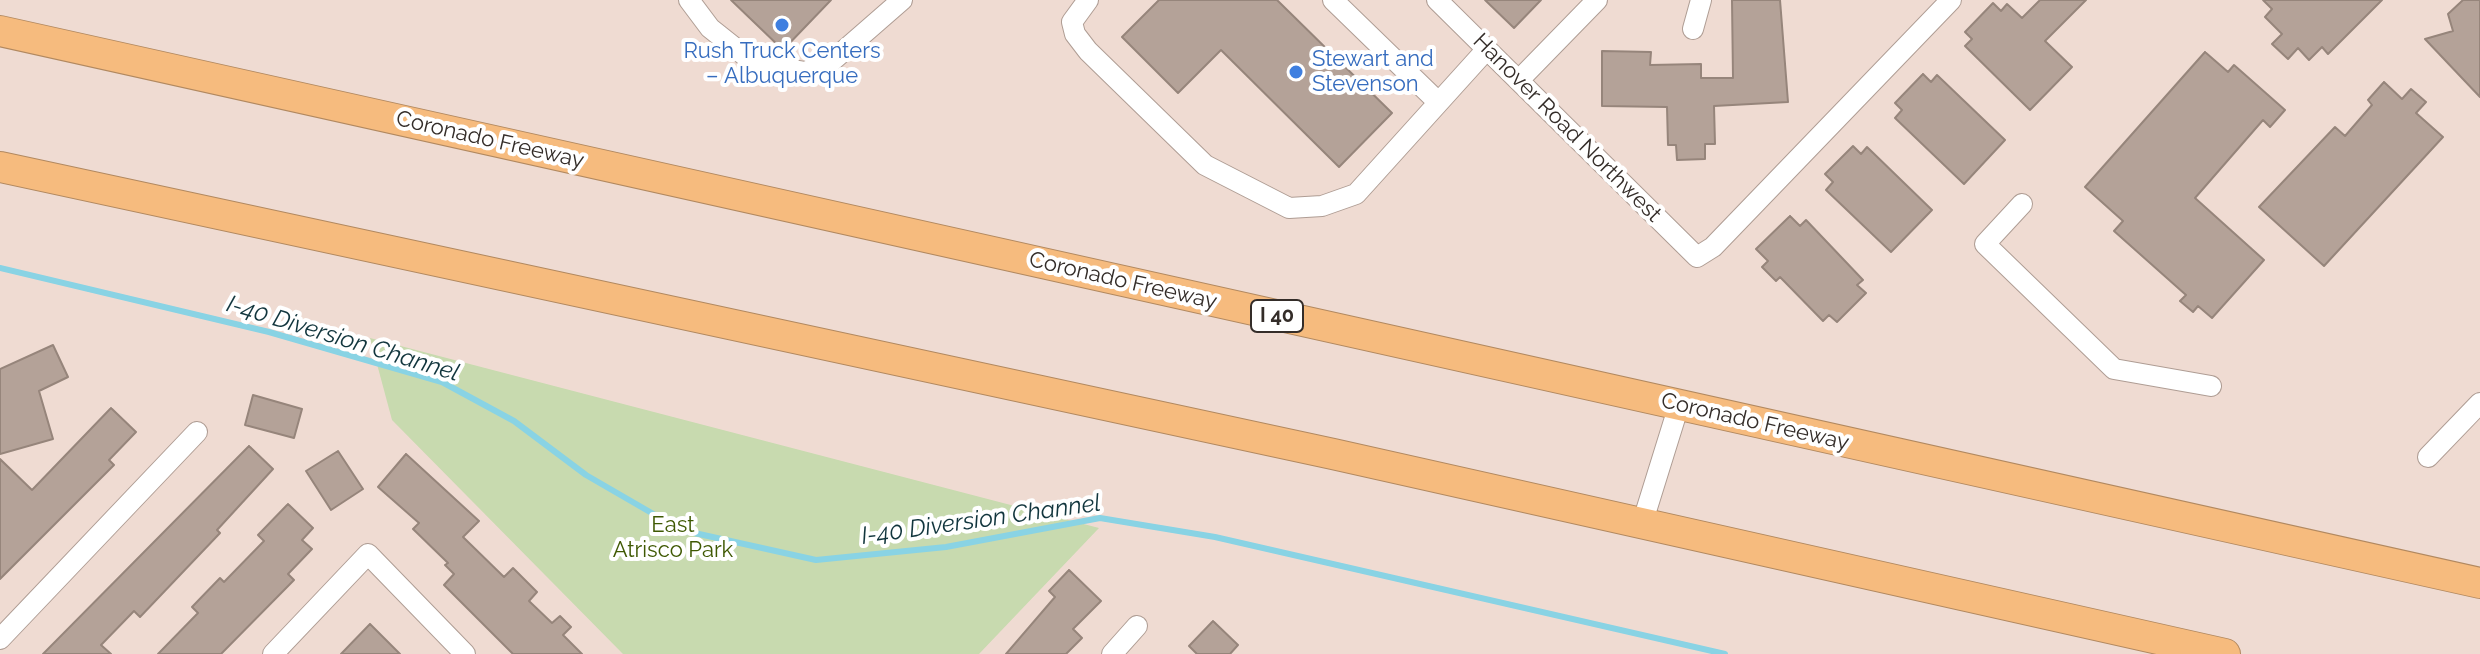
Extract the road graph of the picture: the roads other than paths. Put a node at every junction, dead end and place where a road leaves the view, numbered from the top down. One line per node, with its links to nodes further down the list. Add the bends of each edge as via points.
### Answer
1 (689, 0): 2 (street, via 710,28 754,63 805,72 832,61)
2 (902, 0)
3 (1088, 0): 13 (street, via 1072,22 1088,51 1205,165 1289,208 1322,206 1356,194)
4 (1333, 0): 13 (street)
5 (1437, 0): 11 (street, Hanover Road Northwest)
6 (1597, 0): 12 (street)
7 (1701, 0): 9 (street)
8 (1951, 0): 12 (street, Hanover Road Northwest, via 1713,247 1697,257)
9 (1693, 29)
10 (0, 31): 18 (highway, Coronado Freeway / I 40)
11 (1487, 49): 12 (street, Hanover Road Northwest); 13 (street)
12 (1519, 80)
13 (1438, 102)
14 (0, 167): 21 (highway)
15 (2022, 204): 16 (street, via 1985,244 2114,369)
16 (2211, 386)
17 (2480, 403): 20 (street)
18 (1679, 405): 21 (street); 22 (highway, Coronado Freeway / I 40)
19 (197, 432): 24 (street)
20 (2428, 457)
21 (1642, 524): 28 (highway)
22 (2480, 583)
23 (1137, 626): 27 (street)
24 (0, 639)
25 (273, 654): 26 (street, via 368,554)
26 (465, 654)
27 (1112, 654)
28 (2225, 654)

